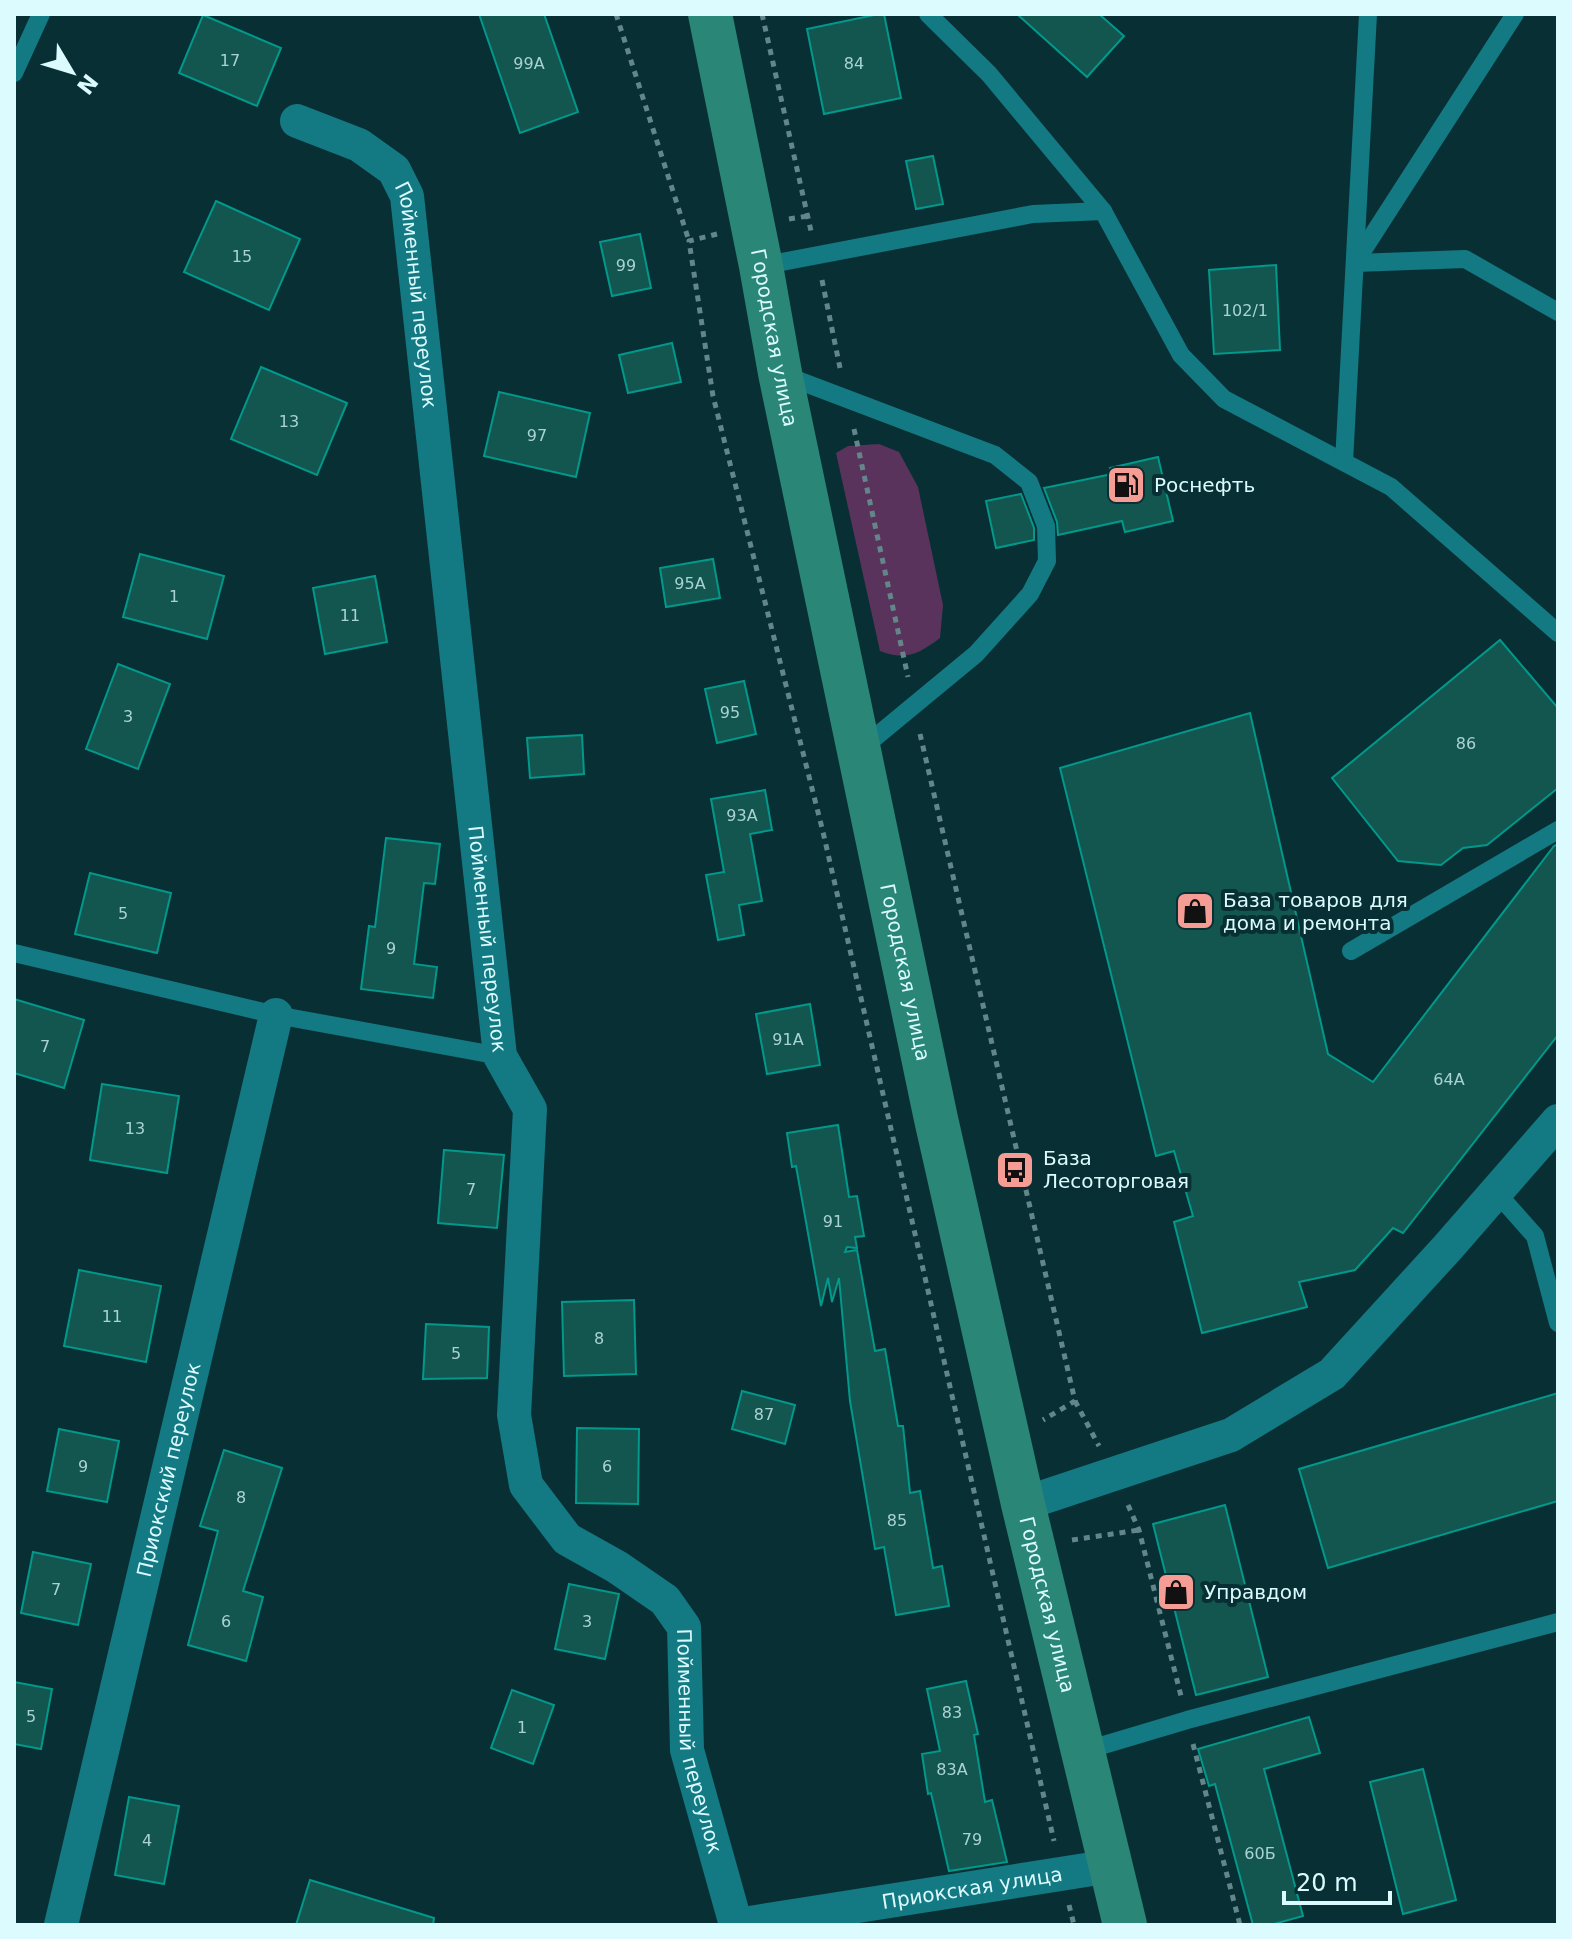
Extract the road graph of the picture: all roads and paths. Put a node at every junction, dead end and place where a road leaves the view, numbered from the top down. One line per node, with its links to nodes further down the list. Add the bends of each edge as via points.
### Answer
1 (41, 14): 8 (lane)
2 (616, 14): 13 (path)
3 (710, 14): 12 (main road, Городская улица)
4 (762, 14): 11 (path)
5 (928, 14): 10 (lane, via 989,74)
6 (1368, 14): 15 (lane)
7 (1515, 14): 15 (lane)
8 (14, 73)
9 (297, 121): 28 (street, Пойменный переулок, via 359,145 394,170 407,196)
10 (1103, 211): 14 (lane, via 1033,214); 20 (lane, via 1181,355 1224,399)
11 (808, 216): 12 (path); 14 (path)
12 (751, 224): 13 (path); 16 (main road, Городская улица)
13 (689, 241): 34 (path, via 713,396 823,832)
14 (816, 255): 16 (lane); 19 (path)
15 (1355, 263): 17 (lane, via 1465,259); 20 (lane)
16 (761, 266): 18 (main road, Городская улица)
17 (1558, 312)
18 (780, 373): 19 (lane); 23 (main road, Городская улица)
19 (847, 400): 22 (path); 22 (lane, via 995,455 1029,482 1046,526 1047,561 1030,594 976,654)
20 (1344, 462): 21 (lane, via 1391,487)
21 (1558, 633)
22 (914, 705): 23 (lane); 32 (path)
23 (859, 751): 33 (main road, Городская улица)
24 (1558, 830): 25 (lane)
25 (1351, 951)
26 (14, 953): 27 (lane)
27 (276, 1015): 28 (lane); 42 (street, Приокский переулок)
28 (500, 1056): 43 (street, Пойменный переулок, via 530,1109 514,1415 526,1485 567,1539 665,1600 684,1627 687,1750)
29 (1558, 1121): 30 (street)
30 (1496, 1192): 31 (lane, via 1535,1236); 35 (street, via 1332,1374 1231,1435)
31 (1558, 1323)
32 (1075, 1401): 33 (path); 35 (path)
33 (1008, 1440): 34 (path); 36 (main road, Городская улица)
34 (967, 1464): 41 (path)
35 (1114, 1474): 36 (street); 38 (path, via 1139,1530)
36 (1023, 1504): 39 (main road, Городская улица)
37 (1558, 1622): 38 (lane)
38 (1187, 1720): 39 (lane); 46 (path)
39 (1083, 1751): 40 (main road, Городская улица)
40 (1111, 1866): 41 (street, Приокская улица); 45 (main road, Городская улица)
41 (1061, 1874): 43 (street, Приокская улица); 44 (path)
42 (61, 1925)
43 (736, 1925)
44 (1074, 1925)
45 (1125, 1925)
46 (1240, 1925)

